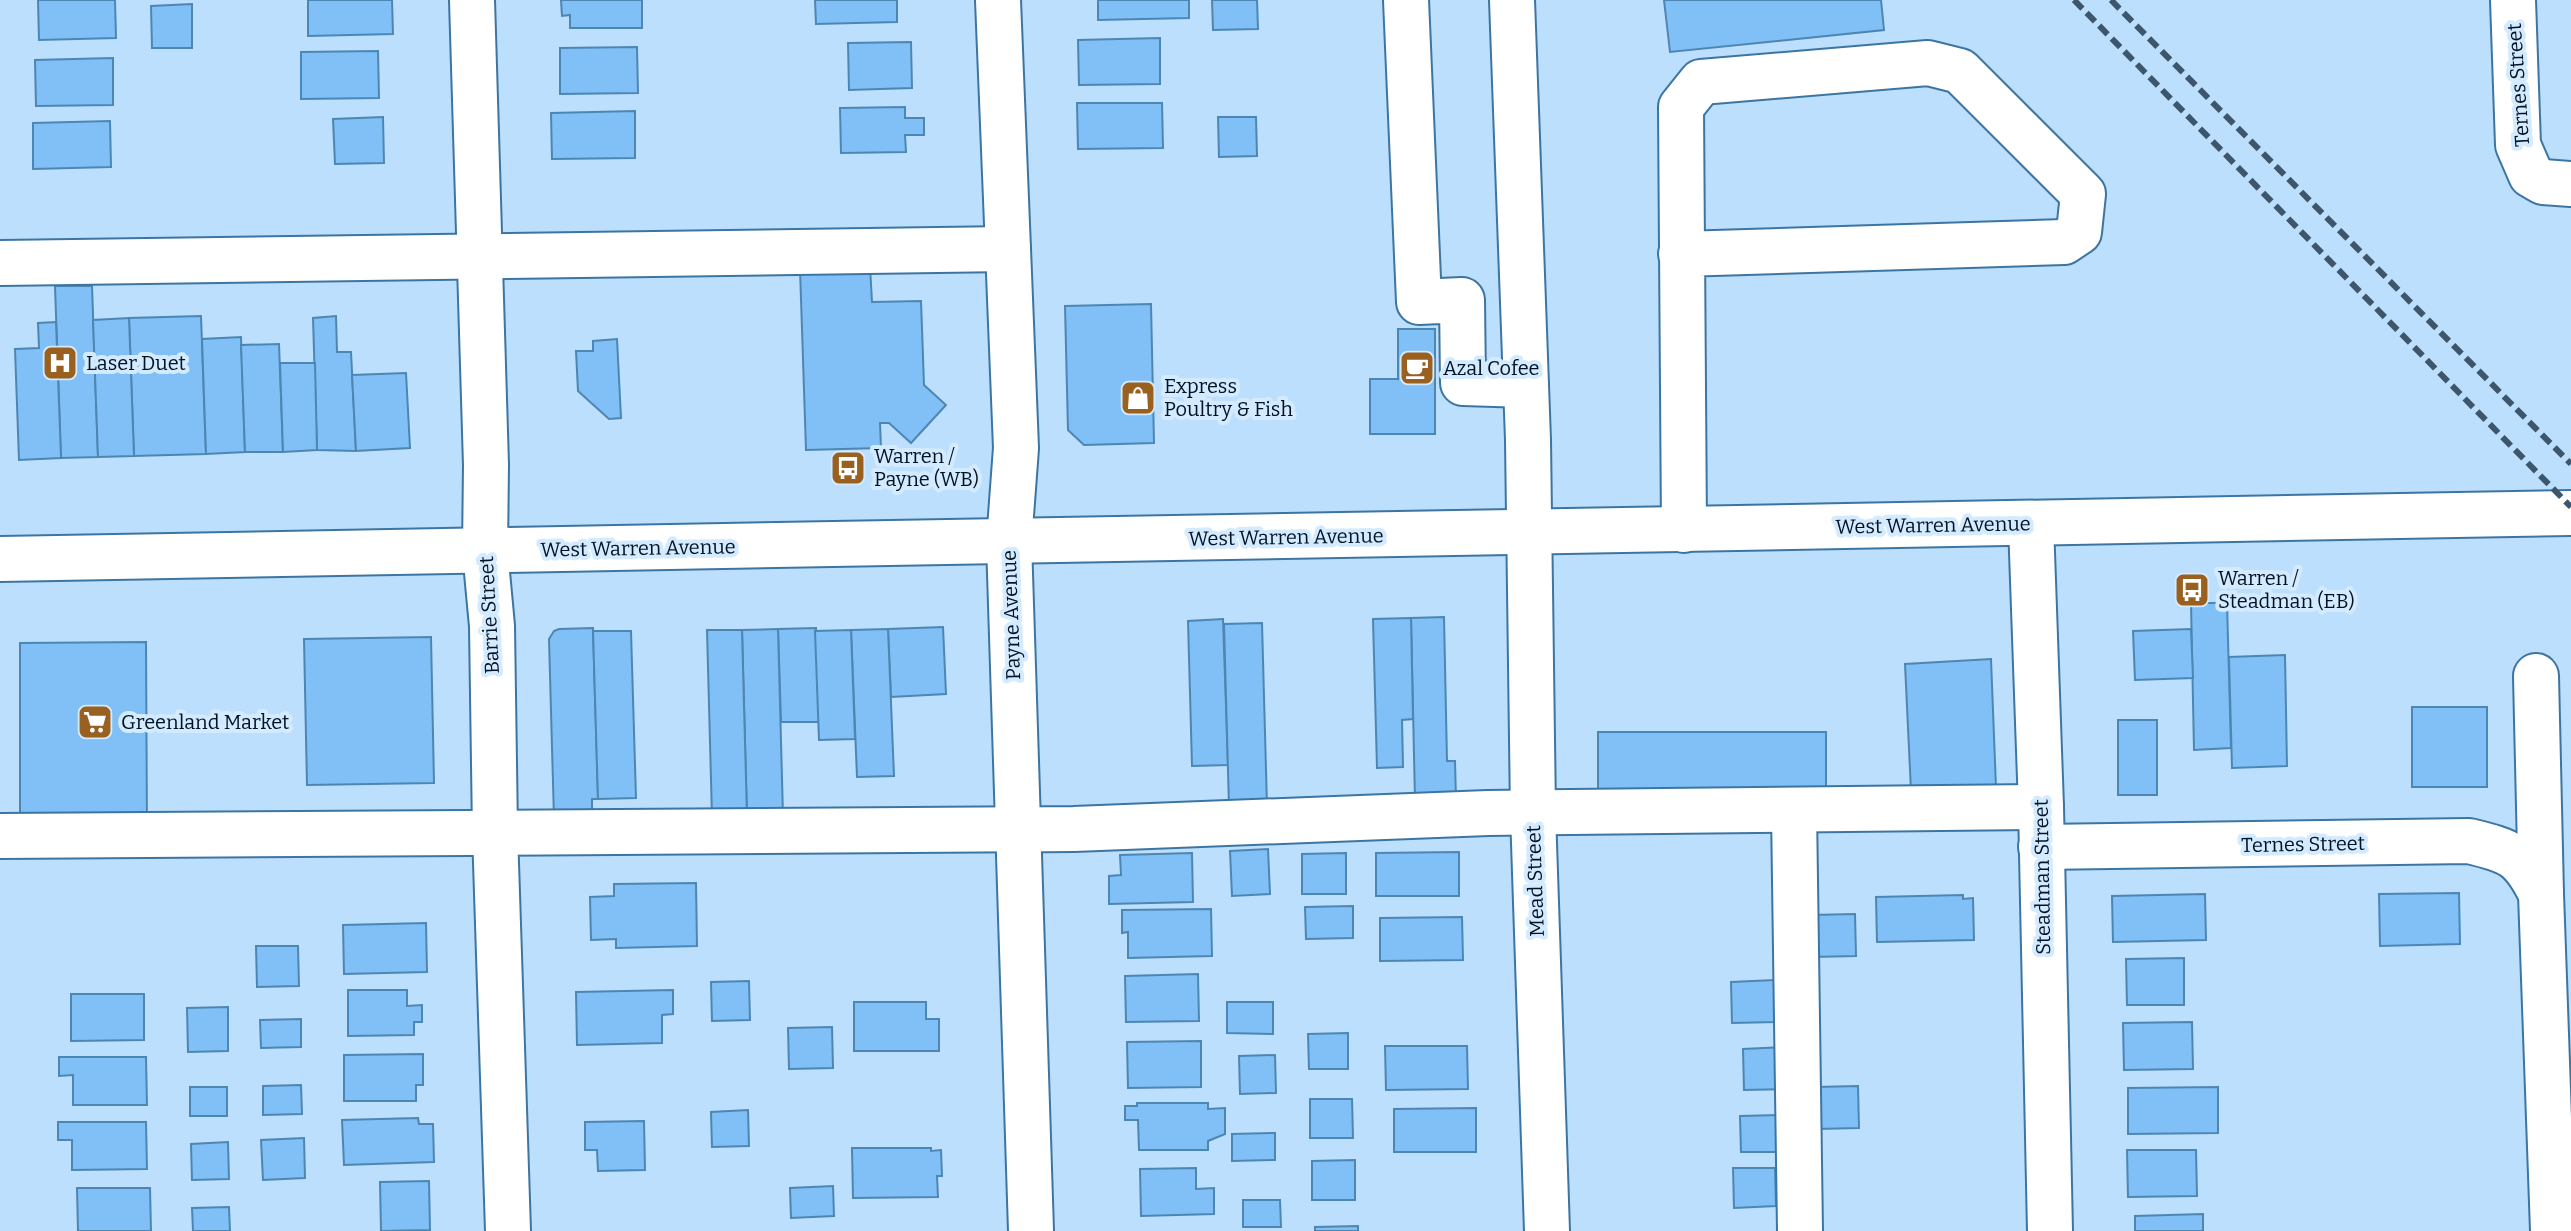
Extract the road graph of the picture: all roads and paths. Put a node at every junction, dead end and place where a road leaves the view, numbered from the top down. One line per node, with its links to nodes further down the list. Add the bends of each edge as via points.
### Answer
1 (472, 0): 9 (street, Barrie Street)
2 (998, 0): 7 (street, Payne Avenue)
3 (1406, 0): 11 (street, via 1419,302 1462,300 1463,383)
4 (1512, 0): 11 (street, Mead Street)
5 (2513, 0): 6 (street, Ternes Street, via 2518,145 2531,175 2543,182)
6 (2571, 184)
7 (1008, 249): 9 (street); 16 (street, Payne Avenue, via 1016,448)
8 (1681, 254): 8 (street, via 1681,107 1701,82 1928,63 1960,71 2083,194 2079,232 2064,242); 14 (street)
9 (478, 256): 10 (street); 17 (street, Barrie Street)
10 (0, 263)
11 (1526, 385): 15 (street, Mead Street)
12 (2571, 513): 13 (street, West Warren Avenue)
13 (2031, 524): 14 (street, West Warren Avenue); 22 (street, Steadman Street)
14 (1684, 530): 15 (street, West Warren Avenue)
15 (1528, 532): 16 (street, West Warren Avenue); 21 (street, Mead Street)
16 (1009, 542): 17 (street, West Warren Avenue); 23 (street, Payne Avenue)
17 (485, 551): 18 (street, West Warren Avenue); 24 (street, Barrie Street, via 492,626)
18 (0, 559)
19 (2536, 676): 26 (street)
20 (1794, 810): 21 (street, Ternes Street); 22 (street, Ternes Street); 30 (street)
21 (1533, 813): 23 (street, Ternes Street); 29 (street, Mead Street)
22 (2041, 827): 26 (street, Ternes Street, via 2469,841 2503,849 2527,867); 31 (street, Steadman Street)
23 (1019, 828): 24 (street, Ternes Street); 28 (street, Payne Avenue)
24 (495, 832): 25 (street, Ternes Street); 27 (street, Barrie Street)
25 (0, 836)
26 (2541, 894): 32 (street)
27 (508, 1231)
28 (1031, 1231)
29 (1547, 1231)
30 (1800, 1231)
31 (2050, 1231)
32 (2553, 1231)

